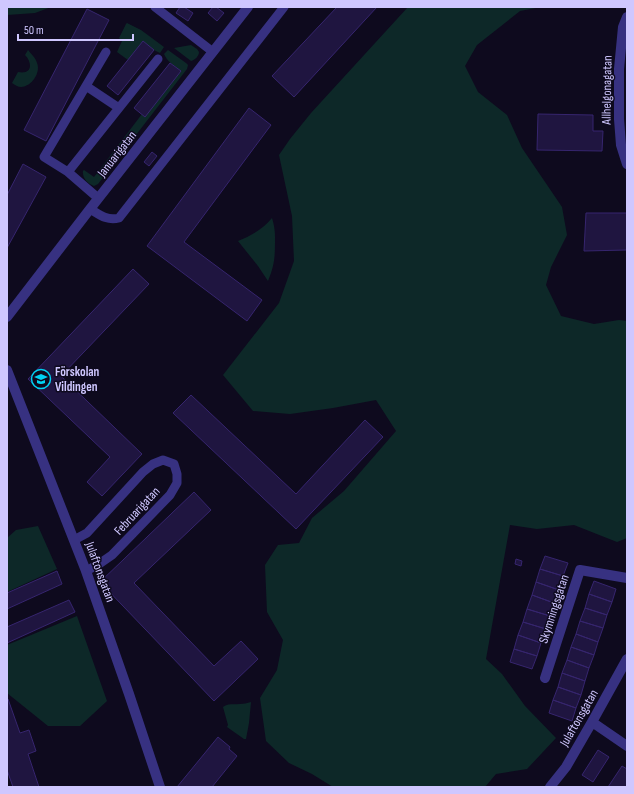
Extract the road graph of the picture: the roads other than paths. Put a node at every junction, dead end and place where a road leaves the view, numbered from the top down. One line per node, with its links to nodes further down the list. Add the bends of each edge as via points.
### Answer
1 (155, 7): 6 (lane)
2 (248, 7): 6 (street, Januarigatan)
3 (284, 7): 13 (lane, via 119,218 102,216)
4 (627, 17): 10 (street, Allhelgonagatan, via 623,27 619,69 621,146)
5 (106, 52): 8 (lane)
6 (213, 52): 12 (street, Januarigatan)
7 (158, 59): 9 (lane)
8 (86, 86): 9 (lane); 11 (lane, via 44,157)
9 (119, 108): 11 (lane)
10 (627, 164)
11 (68, 172): 12 (lane)
12 (98, 198): 13 (street, Januarigatan)
13 (90, 209): 14 (street, Januarigatan)
14 (7, 317)
15 (7, 370): 16 (street, Julaftonsgatan)
16 (74, 540): 17 (street, Julaftonsgatan); 17 (lane, Februarigatan, via 87,533 152,464 163,460 174,464 177,483 170,495 112,555)
17 (86, 571): 23 (street, Julaftonsgatan)
18 (627, 578): 20 (street, Skymningsgatan, via 580,570)
19 (627, 659): 21 (street, Julaftonsgatan)
20 (545, 678)
21 (592, 722): 22 (street); 24 (street, Julaftonsgatan, via 566,767)
22 (627, 746)
23 (160, 787)
24 (550, 787)

